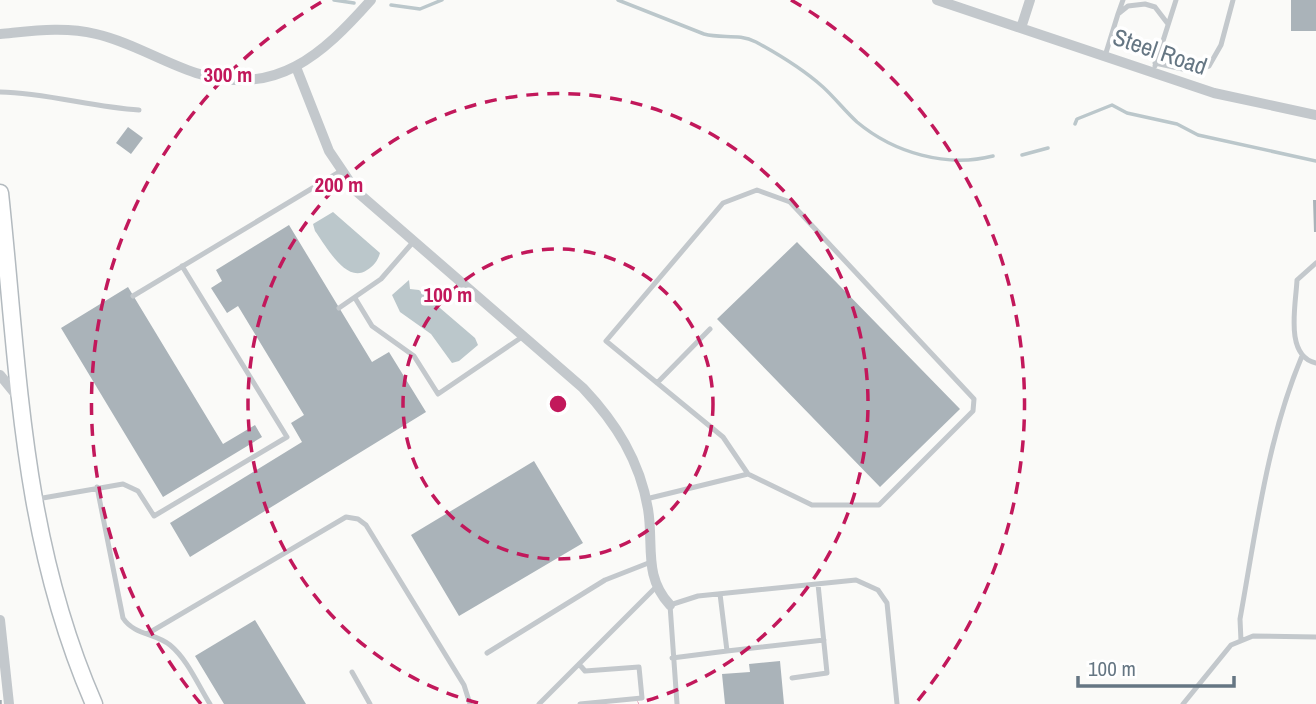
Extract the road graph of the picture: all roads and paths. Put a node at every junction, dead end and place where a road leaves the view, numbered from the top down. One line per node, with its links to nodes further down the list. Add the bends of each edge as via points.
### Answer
1 (371, 0): 12 (street, via 328,47)
2 (937, 0): 9 (street, Steel Road)
3 (1030, 0): 9 (street)
4 (1123, 0): 7 (lane)
5 (1176, 0): 8 (lane)
6 (1233, 0): 13 (lane, via 1221,45 1209,66 1192,71)
7 (1118, 14): 8 (lane, via 1128,6 1145,4 1154,7); 11 (lane)
8 (1168, 24): 13 (lane)
9 (1021, 28): 11 (street, Steel Road)
10 (0, 34): 12 (street, via 48,29 90,32 215,77 250,78)
11 (1105, 56): 13 (street, Steel Road)
12 (296, 67): 17 (street)
13 (1154, 67): 16 (street, Steel Road, via 1248,103)
14 (0, 92): 15 (lane)
15 (139, 110)
16 (1316, 116)
17 (341, 171): 19 (street, via 356,191); 21 (lane)
18 (0, 193): 26 (street)
19 (414, 241): 23 (lane, via 389,271); 27 (street)
20 (1316, 263): 28 (lane, via 1297,280 1295,344)
21 (182, 266): 22 (lane); 34 (lane, via 287,437 154,516 133,487)
22 (133, 296)
23 (355, 298): 24 (lane); 27 (lane, via 372,326 414,356 438,394)
24 (339, 308)
25 (710, 329): 31 (lane)
26 (6, 333): 32 (street)
27 (523, 336): 35 (street, via 603,408 632,456)
28 (1302, 356): 29 (lane); 46 (lane, via 1272,449 1240,619)
29 (1316, 363)
30 (0, 375): 32 (street)
31 (657, 383): 33 (lane, via 723,438); 33 (lane, via 606,341 723,203 757,190 790,202 974,400 973,411 879,505 812,505)
32 (19, 397): 36 (street)
33 (748, 474): 35 (lane)
34 (97, 487): 36 (lane); 43 (lane, via 122,615 130,627)
35 (646, 499): 37 (street)
36 (33, 500): 55 (street, via 54,593)
37 (651, 562): 39 (street); 48 (lane, via 605,580)
38 (818, 584): 40 (lane); 45 (lane); 61 (lane, via 856,580 883,596)
39 (655, 588): 41 (street); 50 (lane)
40 (720, 594): 41 (lane); 47 (lane)
41 (670, 605): 49 (lane)
42 (0, 620): 54 (street)
43 (147, 634): 56 (lane, via 178,653); 58 (lane, via 352,517 366,525 464,685)
44 (1316, 637): 46 (lane, via 1253,636)
45 (824, 640): 47 (lane); 52 (lane, via 828,673)
46 (1241, 640): 62 (lane, via 1231,645)
47 (727, 651): 49 (lane)
48 (487, 653)
49 (672, 657): 60 (lane)
50 (579, 664): 53 (lane); 59 (lane, via 584,670 639,667 642,698)
51 (352, 672): 57 (lane)
52 (792, 678)
53 (543, 703)
54 (9, 704)
55 (94, 704)
56 (210, 704)
57 (370, 704)
58 (470, 704)
59 (580, 704)
60 (677, 704)
61 (897, 704)
62 (1183, 704)

